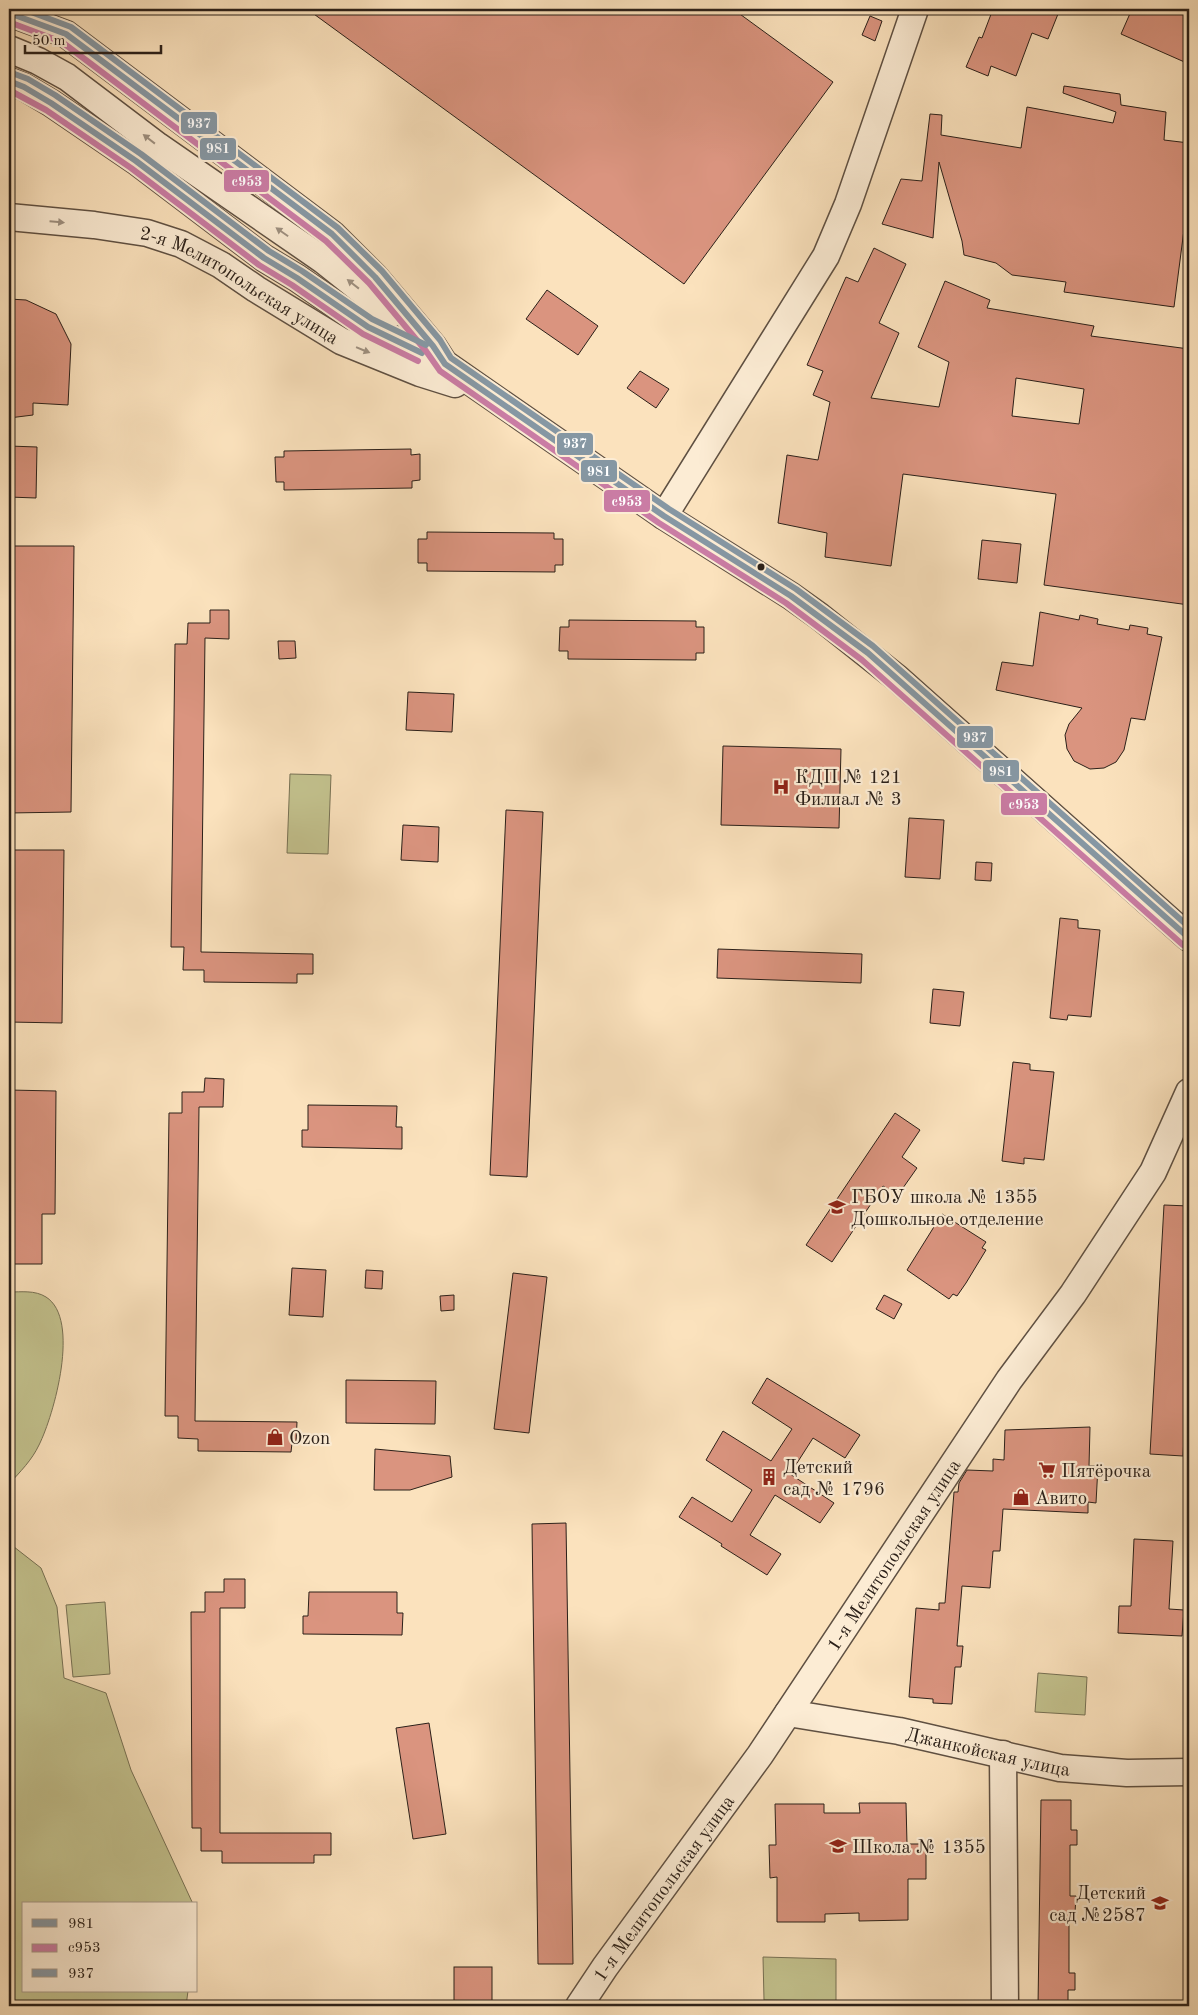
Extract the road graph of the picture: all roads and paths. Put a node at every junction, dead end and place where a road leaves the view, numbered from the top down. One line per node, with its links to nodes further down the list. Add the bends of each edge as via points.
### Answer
1 (915, 9): 8 (street, via 848,204 826,256)
2 (9, 12): 6 (street, via 66,34 332,234 375,277)
3 (9, 49): 6 (street, one-way to 3, via 322,260 158,146 67,77)
4 (16, 84): 6 (street, 2-я Мелитопольская улица, via 51,103 136,161 264,258 368,327)
5 (9, 217): 7 (street, 2-я Мелитопольская улица, one-way to 7, via 94,225 182,244 222,265 341,341 420,373)
6 (439, 356): 7 (street, 2-я Мелитопольская улица)
7 (489, 395): 8 (street, 2-я Мелитопольская улица)
8 (664, 516): 9 (street, 2-я Мелитопольская улица, via 791,596 868,653)
9 (1189, 938)
10 (1189, 1092): 11 (street, 1-я Мелитопольская улица, via 1153,1172 1073,1294 1009,1380)
11 (788, 1713): 12 (street, Джанкойская улица, via 899,1731); 14 (street, 1-я Мелитопольская улица)
12 (1003, 1754): 13 (street, Джанкойская улица, via 1083,1771); 15 (street)
13 (1189, 1772)
14 (579, 2006)
15 (1005, 2006)

